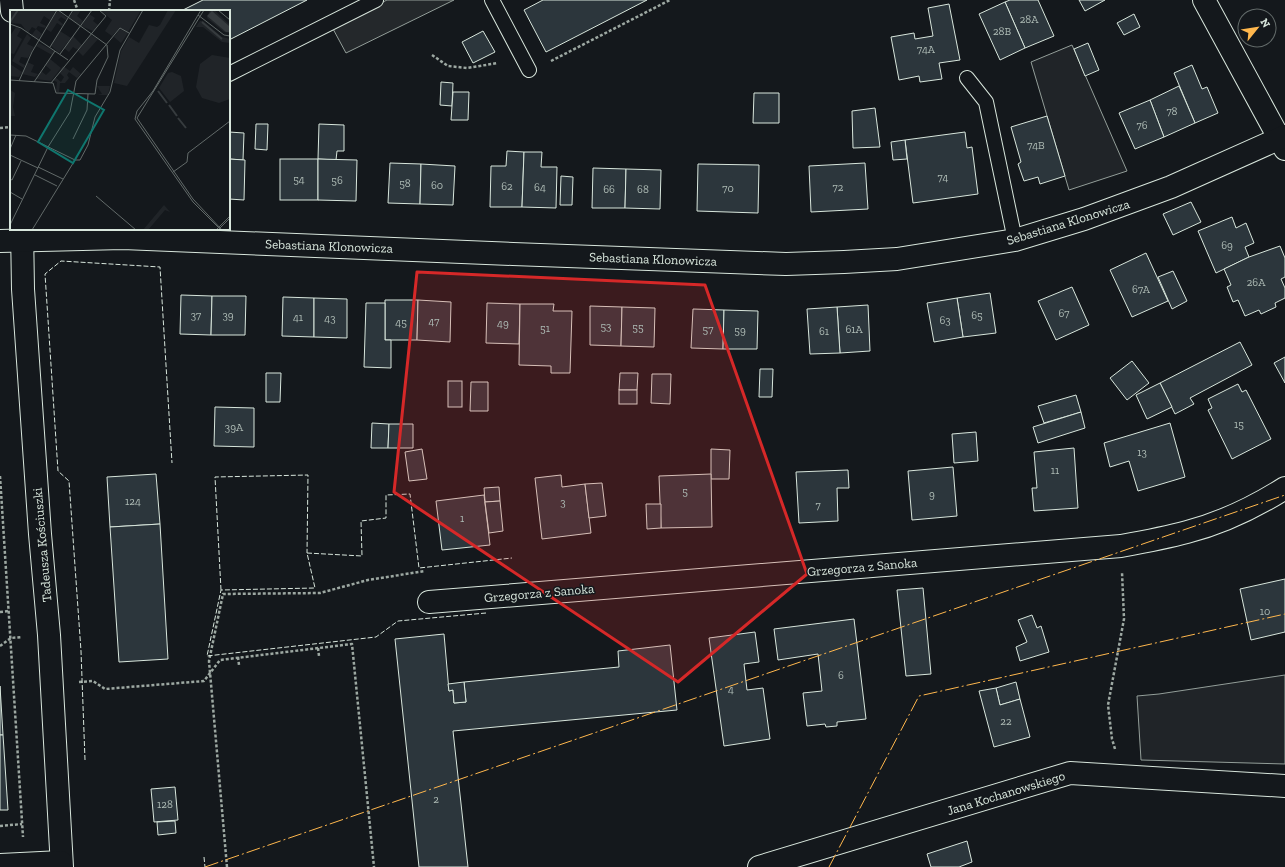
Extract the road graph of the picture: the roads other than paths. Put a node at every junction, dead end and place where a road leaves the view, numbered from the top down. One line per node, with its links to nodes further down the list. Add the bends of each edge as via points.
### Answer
1 (11, 0): 5 (street)
2 (376, 0): 7 (lane)
3 (492, 0): 6 (lane)
4 (1204, 0): 9 (street)
5 (12, 10)
6 (529, 70)
7 (230, 73)
8 (967, 78): 12 (lane, via 986,102)
9 (1283, 141): 12 (street, Sebastiana Klonowicza, via 1164,190 1084,219)
10 (22, 234): 11 (street, Sebastiana Klonowicza); 13 (street, Sebastiana Klonowicza); 17 (street, Tadeusza Kościuszki, via 23,289 49,642)
11 (124, 234): 12 (street, Sebastiana Klonowicza, via 505,254 786,264 897,259)
12 (1015, 240)
13 (0, 241)
14 (1285, 488): 15 (street, Grzegorza z Sanoka, via 1265,501 1224,520 1187,532 1120,546)
15 (429, 602)
16 (1285, 786): 19 (street, Jana Kochanowskiego, via 1070,773)
17 (62, 864): 18 (street)
18 (0, 865)
19 (759, 867)

